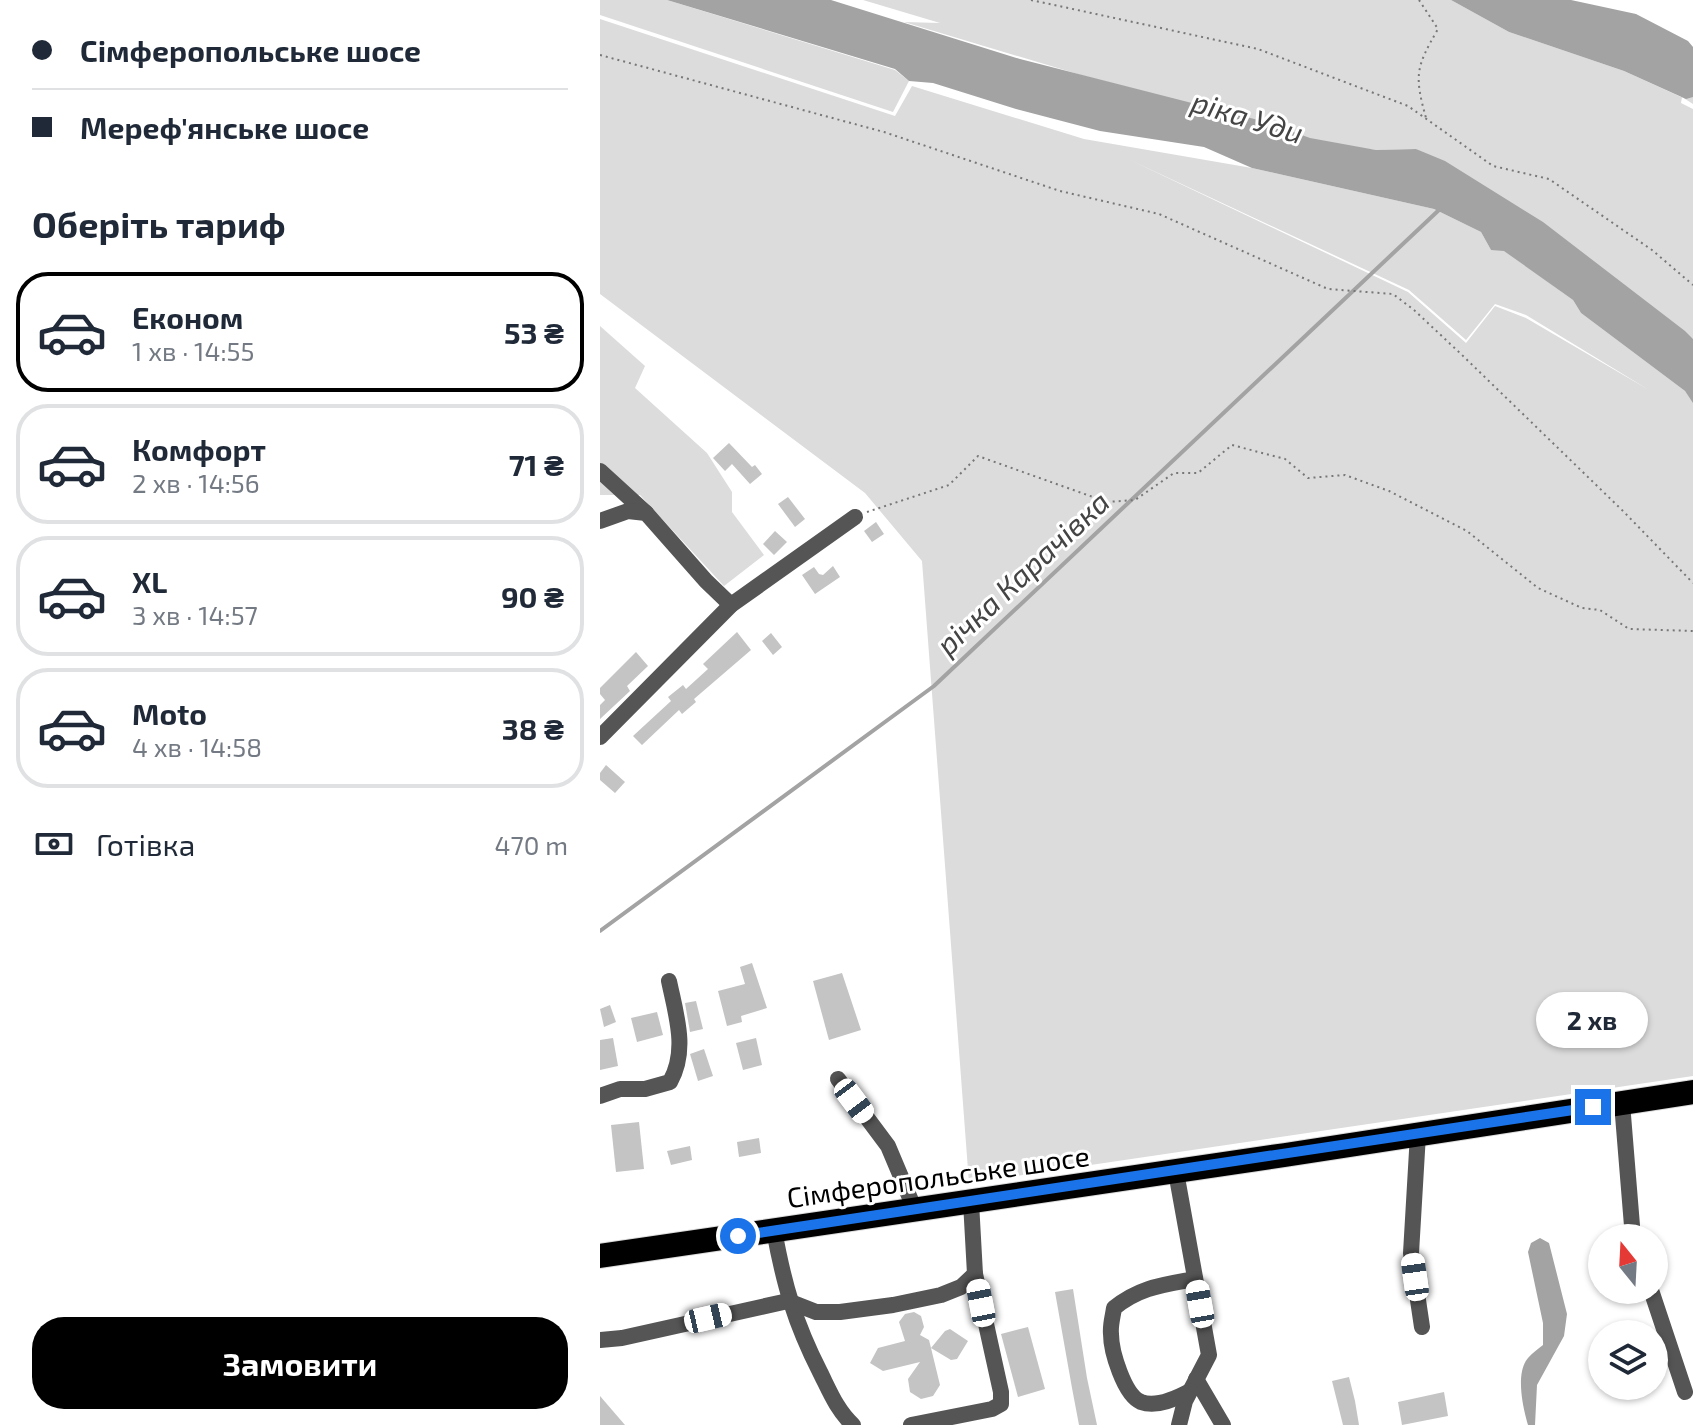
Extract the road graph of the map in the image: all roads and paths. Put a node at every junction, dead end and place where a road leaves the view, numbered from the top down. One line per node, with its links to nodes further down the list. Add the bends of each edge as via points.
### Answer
1 (1031, 0): 4 (path, via 1258,49 1408,106)
2 (1419, 0): 4 (path, via 1438,29 1419,61)
3 (600, 55): 10 (path, via 884,132 1060,191 1159,214 1328,289 1393,294)
4 (1426, 118): 5 (path, via 1493,166 1549,179)
5 (1693, 285)
6 (600, 471): 7 (street)
7 (646, 513): 9 (street, via 628,511); 11 (street)
8 (855, 517): 11 (street); 12 (path, via 949,485 978,456 1107,502 1135,500 1174,473 1198,473 1232,445 1285,459 1308,478 1345,475 1389,491 1467,531 1538,588 1582,608 1600,610 1629,629)
9 (600, 521)
10 (1693, 583)
11 (731, 605): 13 (street)
12 (1693, 631)
13 (600, 737)
14 (669, 981): 17 (street, via 681,1044 670,1082)
15 (838, 1079): 22 (street, via 888,1146)
16 (1693, 1092): 18 (highway, Сімферопольське шосе)
17 (600, 1096)
18 (1622, 1103): 19 (highway, Сімферопольське шосе); 23 (street)
19 (1418, 1134): 20 (highway, Сімферопольське шосе); 30 (street, via 1411,1253)
20 (1176, 1172): 21 (highway, Сімферопольське шосе); 27 (street)
21 (971, 1202): 22 (highway, Сімферопольське шосе); 26 (street)
22 (915, 1210): 24 (highway, Сімферопольське шосе)
23 (1632, 1224)
24 (774, 1230): 25 (highway, Сімферопольське шосе); 28 (street)
25 (600, 1256)
26 (975, 1274): 28 (street, via 941,1295 893,1305 816,1312); 36 (street, via 1001,1404)
27 (1195, 1279): 32 (street, via 1209,1355); 32 (street, via 1131,1294 1114,1308 1111,1334 1117,1366 1140,1402 1176,1398)
28 (788, 1301): 31 (street); 34 (street)
29 (1656, 1304): 33 (street)
30 (1422, 1327)
31 (600, 1340)
32 (1193, 1385): 37 (street); 38 (street)
33 (1685, 1392)
34 (841, 1419): 35 (street)
35 (853, 1425)
36 (911, 1425)
37 (1179, 1425)
38 (1223, 1425)

